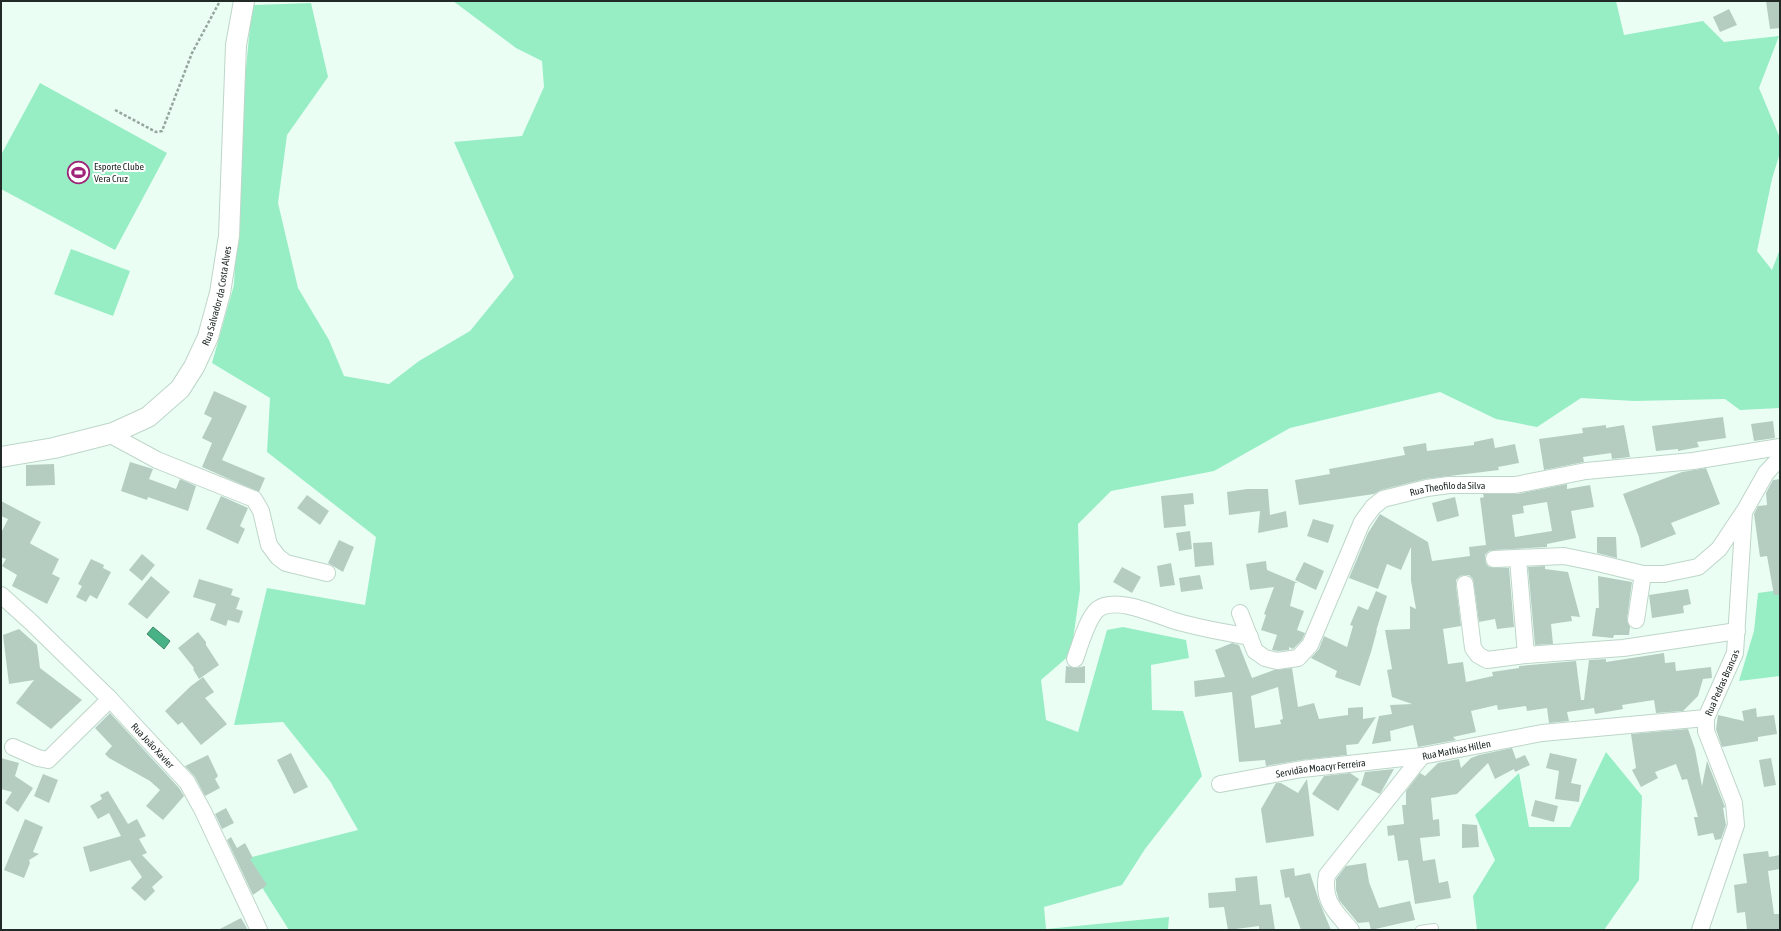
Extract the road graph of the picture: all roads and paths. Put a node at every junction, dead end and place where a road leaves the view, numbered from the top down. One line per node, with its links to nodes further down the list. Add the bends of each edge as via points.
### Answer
1 (220, 1): 3 (path, via 192,53 162,131 156,132)
2 (244, 1): 4 (street, Rua Salvador da Costa Alves, via 236,45 229,236 220,293 208,337 180,389 148,417)
3 (115, 110)
4 (109, 434): 6 (street, Rua Salvador da Costa Alves, via 54,448); 11 (street, via 157,460 254,499 261,511 270,546 278,557 286,563)
5 (1780, 447): 18 (street, Rua Theofilo da Silva, via 1693,461 1586,471 1515,485 1449,485 1383,499 1362,522 1310,645 1298,658 1265,658 1256,651)
6 (1, 457)
7 (1780, 458): 8 (street, Rua Pedras Brancas, via 1766,473)
8 (1744, 512): 12 (street, via 1719,549 1698,567 1664,574); 17 (street, Rua Pedras Brancas)
9 (1494, 559): 10 (street)
10 (1518, 559): 12 (street, via 1564,556); 19 (street)
11 (327, 573)
12 (1643, 574): 16 (street)
13 (1465, 584): 19 (street, via 1473,648 1478,655 1487,660)
14 (1, 595): 21 (street, Rua João Xavier)
15 (1240, 613): 18 (street, Rua Theofilo da Silva)
16 (1636, 620)
17 (1737, 631): 19 (street, via 1623,648); 22 (street, Rua Pedras Brancas, via 1734,653)
18 (1250, 637): 20 (street, via 1172,620 1138,608 1108,604 1092,615)
19 (1526, 655)
20 (1075, 659)
21 (110, 699): 23 (street, via 48,760); 27 (street, Rua João Xavier, via 187,782 204,811)
22 (1706, 718): 24 (street, Rua Mathias Hillen, via 1542,733); 30 (street, Rua Pedras Brancas, via 1706,731 1734,803 1736,825)
23 (12, 747)
24 (1422, 756): 25 (street, Servidão Moacyr Ferreira, via 1302,769); 28 (street, Rua Mathias Hillen, via 1327,875 1327,898)
25 (1220, 784)
26 (1434, 928): 29 (lane)
27 (259, 930)
28 (1351, 930)
29 (1420, 930)
30 (1700, 930)

